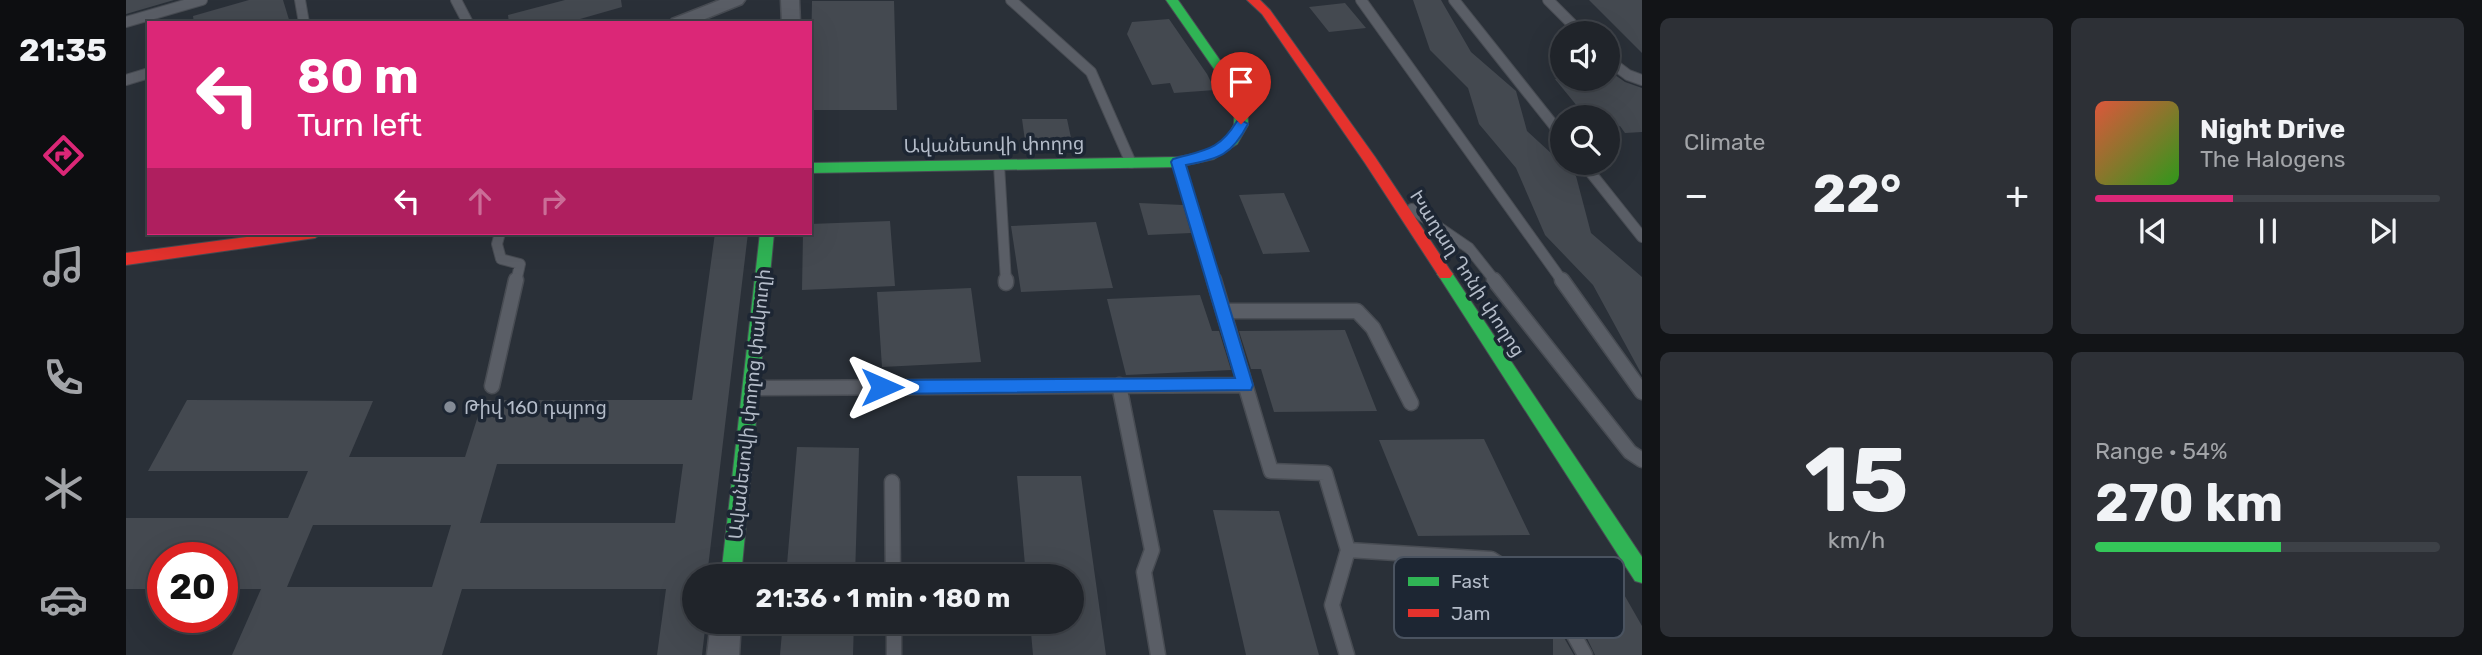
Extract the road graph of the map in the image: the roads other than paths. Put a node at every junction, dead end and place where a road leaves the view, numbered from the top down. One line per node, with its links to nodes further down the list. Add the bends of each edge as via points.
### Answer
1 (202, 0): 18 (lane)
2 (300, 0): 13 (lane)
3 (456, 0): 14 (lane)
4 (736, 0): 15 (street)
5 (790, 0): 16 (street)
6 (1012, 0): 25 (lane, via 1091,72)
7 (1172, 0): 24 (street, Ավանեսովի փողոց, via 1241,99 1241,124 1232,141 1209,156)
8 (1253, 0): 12 (street, Խաղաղ Դոնի փողոց)
9 (1361, 0): 41 (lane)
10 (1454, 0): 23 (lane)
11 (1548, 0): 17 (lane)
12 (1264, 6): 29 (street, Խաղաղ Դոնի փողոց)
13 (304, 21)
14 (467, 21)
15 (683, 21)
16 (790, 21)
17 (1569, 21)
18 (126, 22)
19 (1620, 69): 22 (lane)
20 (147, 74): 21 (lane)
21 (126, 80)
22 (1642, 80)
23 (1550, 121)
24 (1178, 162): 25 (street, Ավանեսովի փողոց); 36 (lane)
25 (1131, 163): 26 (street, Ավանեսովի փողոց)
26 (999, 165): 27 (street, Ավանեսովի փողոց); 35 (lane)
27 (812, 168)
28 (1593, 175): 33 (lane)
29 (1392, 196): 43 (lane, via 1469,248 1630,452); 49 (street, Խաղաղ Դոնի փողոց)
30 (299, 235): 34 (street)
31 (499, 235): 39 (lane, via 501,259 520,264)
32 (767, 235): 40 (street, Ավանեսովի փողոց փակուղի)
33 (1642, 237)
34 (126, 258)
35 (1006, 283)
36 (1223, 311): 38 (lane); 42 (lane, via 1357,312 1373,328)
37 (1119, 385): 38 (lane); 40 (lane); 55 (lane, via 1152,550 1144,572)
38 (1245, 385): 45 (lane, via 1271,471 1325,473)
39 (492, 386)
40 (751, 388): 47 (street, Ավանեսովի փողոց փակուղի)
41 (1642, 392)
42 (1411, 403)
43 (1642, 460)
44 (892, 482): 48 (lane)
45 (1348, 550): 46 (lane); 56 (lane, via 1332,605)
46 (1458, 557)
47 (732, 564)
48 (893, 564)
49 (1642, 574)
50 (725, 634): 53 (street)
51 (894, 634): 54 (lane)
52 (1576, 638): 57 (lane)
53 (723, 655)
54 (894, 655)
55 (1158, 655)
56 (1347, 655)
57 (1585, 655)

